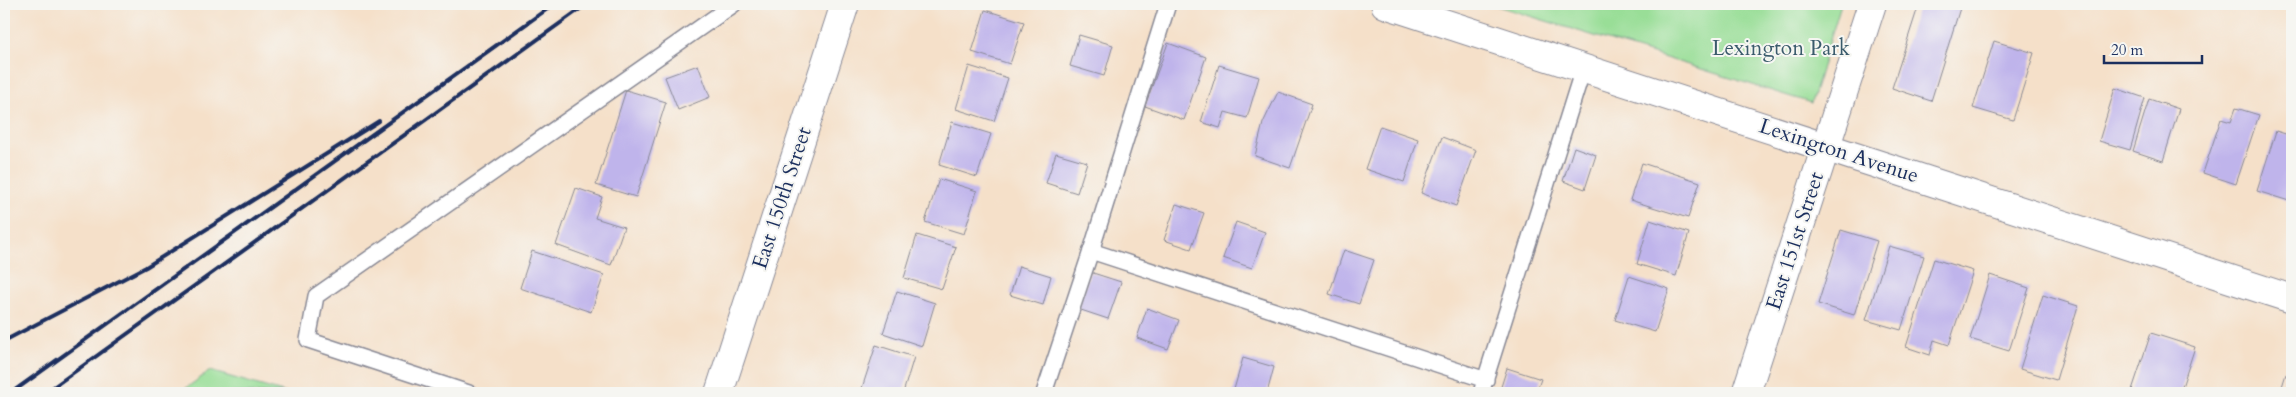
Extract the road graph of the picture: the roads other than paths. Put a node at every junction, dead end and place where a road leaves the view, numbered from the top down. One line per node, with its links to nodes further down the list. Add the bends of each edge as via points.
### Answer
1 (734, 4): 11 (lane, via 316,296 308,340)
2 (845, 4): 12 (street, East 150th Street)
3 (1168, 4): 8 (lane)
4 (1384, 4): 6 (street, Lexington Avenue)
5 (1872, 4): 7 (street, East 151st Street)
6 (1583, 69): 7 (street, Lexington Avenue); 10 (lane)
7 (1826, 146): 9 (street, Lexington Avenue); 14 (street, East 151st Street)
8 (1091, 251): 10 (lane); 13 (lane)
9 (2292, 299)
10 (1484, 387)
11 (469, 393)
12 (719, 393)
13 (1044, 393)
14 (1746, 393)

